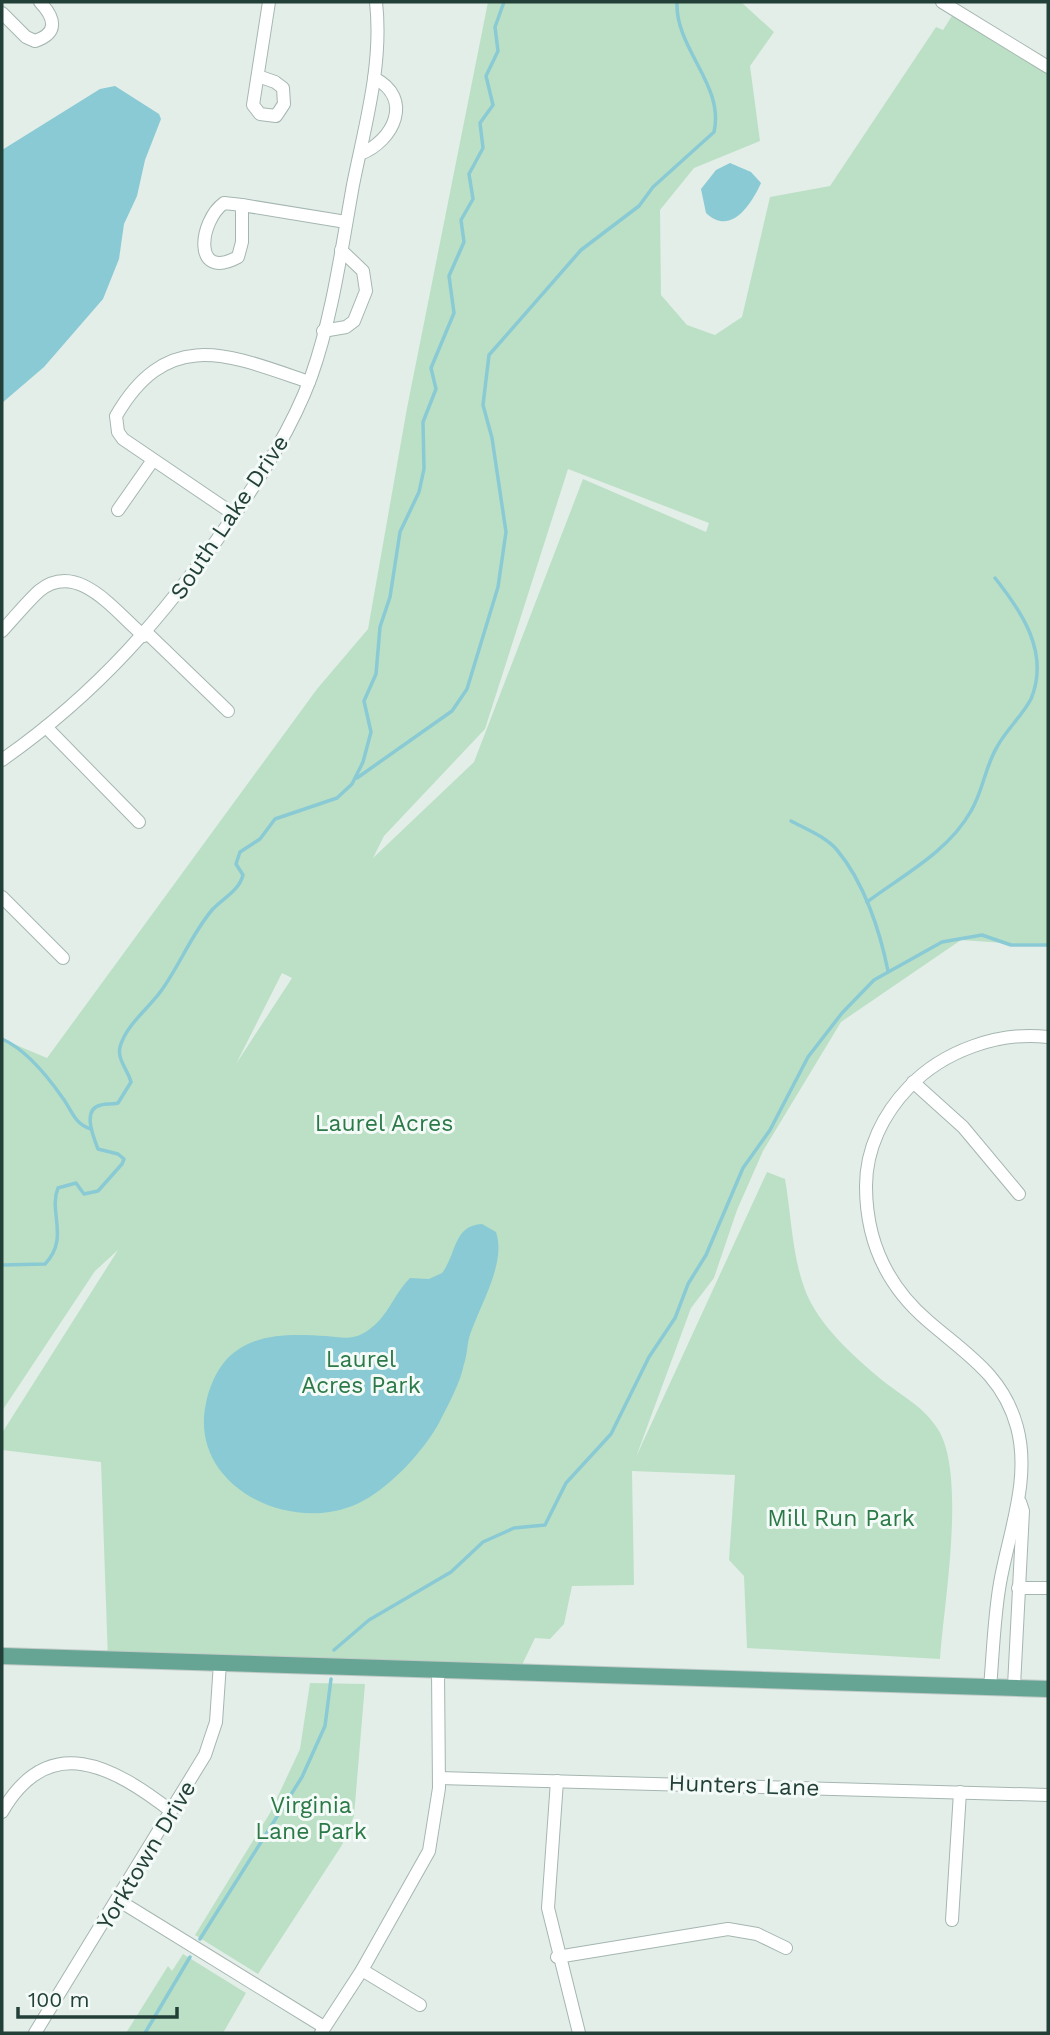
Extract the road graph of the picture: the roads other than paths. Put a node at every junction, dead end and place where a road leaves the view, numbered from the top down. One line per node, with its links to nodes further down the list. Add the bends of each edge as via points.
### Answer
1 (40, 2): 5 (street, via 53,17 54,27 46,38 35,41)
2 (269, 2): 7 (street)
3 (376, 2): 8 (street, South Lake Drive, via 379,36)
4 (942, 2): 6 (street)
5 (2, 12)
6 (1048, 67)
7 (258, 76)
8 (374, 78): 9 (street, South Lake Drive); 9 (street, via 395,96 395,115 382,142)
9 (360, 154): 11 (street, South Lake Drive)
10 (242, 205): 10 (street, via 224,203 216,209 203,239 204,252 212,261 225,264 238,257 243,242); 11 (street)
11 (346, 222): 12 (street, South Lake Drive)
12 (341, 250): 13 (street, South Lake Drive); 13 (street, via 363,271 366,291 354,321)
13 (323, 331): 14 (street, South Lake Drive)
14 (309, 382): 15 (street, via 224,355 201,354 168,363 134,392 116,416 123,439); 17 (street, South Lake Drive, via 282,440)
15 (153, 460): 16 (street); 17 (street)
16 (118, 510)
17 (234, 515): 19 (street, South Lake Drive)
18 (2, 631): 19 (street, via 39,592 66,581 92,590)
19 (145, 634): 20 (street); 21 (street, South Lake Drive)
20 (228, 711)
21 (46, 727): 22 (street, South Lake Drive); 23 (street)
22 (2, 760)
23 (139, 822)
24 (2, 897): 25 (street)
25 (63, 958)
26 (1048, 1037): 27 (street, via 1010,1038 966,1049 938,1062)
27 (913, 1082): 28 (street, via 963,1128); 29 (street, via 887,1115 868,1162 866,1198 871,1233 883,1266 903,1296 978,1360 1006,1396 1023,1456)
28 (1019, 1194)
29 (1019, 1499): 30 (street, via 1023,1511); 36 (street, via 1000,1587)
30 (1018, 1588): 31 (street); 35 (street)
31 (1048, 1588)
32 (2, 1656): 33 (main road)
33 (220, 1663): 34 (main road); 42 (street, Yorktown Drive, via 214,1732)
34 (439, 1670): 36 (main road); 38 (street)
35 (1014, 1686): 36 (main road); 37 (main road)
36 (990, 1688)
37 (1048, 1689)
38 (439, 1778): 39 (street, Hunters Lane); 48 (street, via 429,1851)
39 (557, 1781): 40 (street, Hunters Lane); 47 (street, via 548,1908)
40 (960, 1792): 41 (street, Hunters Lane); 45 (street)
41 (1048, 1795)
42 (172, 1811): 43 (street, via 117,1773 66,1763 32,1776); 44 (street, Yorktown Drive)
43 (2, 1812)
44 (118, 1900): 50 (street); 51 (street, Yorktown Drive)
45 (952, 1920)
46 (786, 1948): 47 (street, via 757,1934 728,1929)
47 (557, 1957): 52 (street)
48 (362, 1969): 49 (street); 50 (street)
49 (420, 2005)
50 (322, 2030)
51 (35, 2033)
52 (579, 2033)

